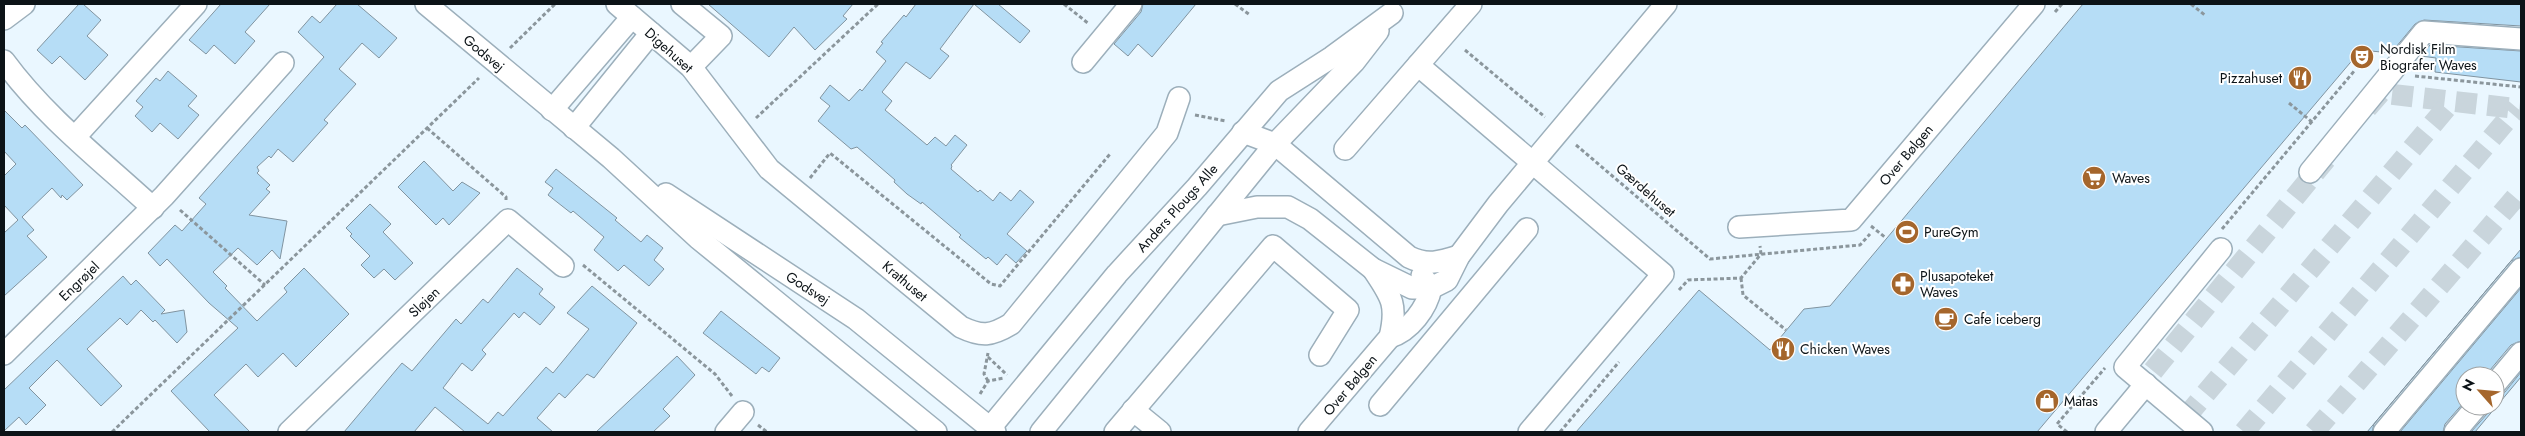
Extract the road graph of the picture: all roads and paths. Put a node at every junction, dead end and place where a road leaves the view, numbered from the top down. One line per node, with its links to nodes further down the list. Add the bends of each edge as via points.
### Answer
1 (24, 4): 18 (street)
2 (196, 4): 41 (street)
3 (426, 4): 34 (street, Godsvej)
4 (555, 4): 23 (path)
5 (682, 4): 28 (street, via 721,36)
6 (878, 4): 40 (path)
7 (1064, 4): 19 (path, via 1092,26)
8 (1131, 4): 25 (street)
9 (1235, 4): 16 (path)
10 (1471, 4): 27 (street)
11 (1666, 4): 47 (street)
12 (2034, 4): 53 (street, Over Bølgen, via 1851,220)
13 (2191, 4): 17 (path)
14 (1396, 8): 39 (street, Anders Plougs Alle, via 1332,57 1279,91); 42 (street, Anders Plougs Alle, via 1354,62)
15 (624, 10): 20 (street, Digehuset); 34 (street, Digehuset)
16 (1250, 15)
17 (2206, 16)
18 (4, 19)
19 (1087, 32)
20 (652, 34): 28 (street, Digehuset); 38 (street)
21 (2521, 39): 48 (street, via 2424,32)
22 (1465, 50): 35 (path)
23 (506, 52)
24 (4, 61): 41 (street, via 20,83)
25 (1083, 62)
26 (283, 63): 50 (street, Engrøjel)
27 (1418, 65): 44 (street); 47 (street)
28 (691, 68): 40 (street, Digehuset)
29 (2410, 76): 31 (path)
30 (479, 78): 37 (path)
31 (2521, 86)
32 (2289, 103): 36 (path)
33 (1177, 104): 39 (path); 70 (street, via 1167,134 1011,324 995,333)
34 (552, 110): 38 (street, Godsvej)
35 (1549, 121)
36 (2312, 122)
37 (427, 128): 52 (path, via 506,197); 66 (path)
38 (574, 128): 46 (street, Godsvej)
39 (1245, 129): 42 (street); 86 (street, Anders Plougs Alle, via 1197,187 1116,274)
40 (741, 132): 49 (street, Krathuset, via 769,169)
41 (75, 137): 50 (street)
42 (1274, 144): 51 (street, Anders Plougs Alle); 61 (street)
43 (1576, 145): 59 (path, Gærdehuset, via 1710,259)
44 (1345, 148)
45 (1110, 154): 49 (path, via 1000,286 991,284 830,153)
46 (611, 158): 86 (street, Godsvej, via 856,319); 91 (street, Godsvej, via 698,238)
47 (1533, 162): 60 (street); 96 (street, via 1663,274)
48 (2310, 172)
49 (798, 193): 70 (street, Krathuset, via 960,327 976,334)
50 (159, 202): 66 (path); 73 (street, Engrøjel)
51 (1217, 215): 64 (street, via 1257,207 1288,207 1310,219); 92 (street, Anders Plougs Alle)
52 (508, 220): 62 (street); 88 (street, Sløjen)
53 (1739, 228)
54 (1874, 228): 56 (path)
55 (1528, 229): 81 (street)
56 (1886, 238)
57 (1860, 245): 59 (path)
58 (2222, 249): 80 (street, via 2124,367)
59 (1761, 254): 65 (path)
60 (1458, 256): 61 (street, via 1429,263); 67 (street, via 1447,280)
61 (1409, 257): 67 (street)
62 (563, 266): 83 (path, via 578,261 715,374)
63 (2521, 269): 99 (street)
64 (1373, 270): 67 (street, via 1412,288); 71 (street, via 1394,305)
65 (1741, 278): 68 (path, via 1688,280); 69 (path, via 1743,295)
66 (265, 285): 87 (path)
67 (1431, 288): 71 (street, via 1428,302 1402,334)
68 (1674, 296)
69 (1786, 330)
70 (988, 333): 75 (path)
71 (1390, 337): 95 (street, Over Bølgen)
72 (2521, 353): 77 (street)
73 (4, 354)
74 (1320, 355): 82 (street, via 1348,310 1273,246)
75 (988, 357): 78 (path); 79 (path, via 984,374)
76 (1623, 357): 97 (path)
77 (2505, 372)
78 (1010, 377)
79 (988, 381)
80 (2146, 384): 85 (street); 98 (street)
81 (1380, 405)
82 (1134, 410): 93 (street); 94 (street)
83 (743, 412): 89 (street); 90 (path)
84 (2469, 416): 100 (street)
85 (2188, 428)
86 (992, 431)
87 (112, 432)
88 (289, 432)
89 (726, 432)
90 (767, 432)
91 (936, 432)
92 (1041, 432)
93 (1115, 432)
94 (1160, 432)
95 (1309, 432)
96 (1528, 432)
97 (1560, 432)
98 (2106, 432)
99 (2384, 432)
100 (2455, 432)

